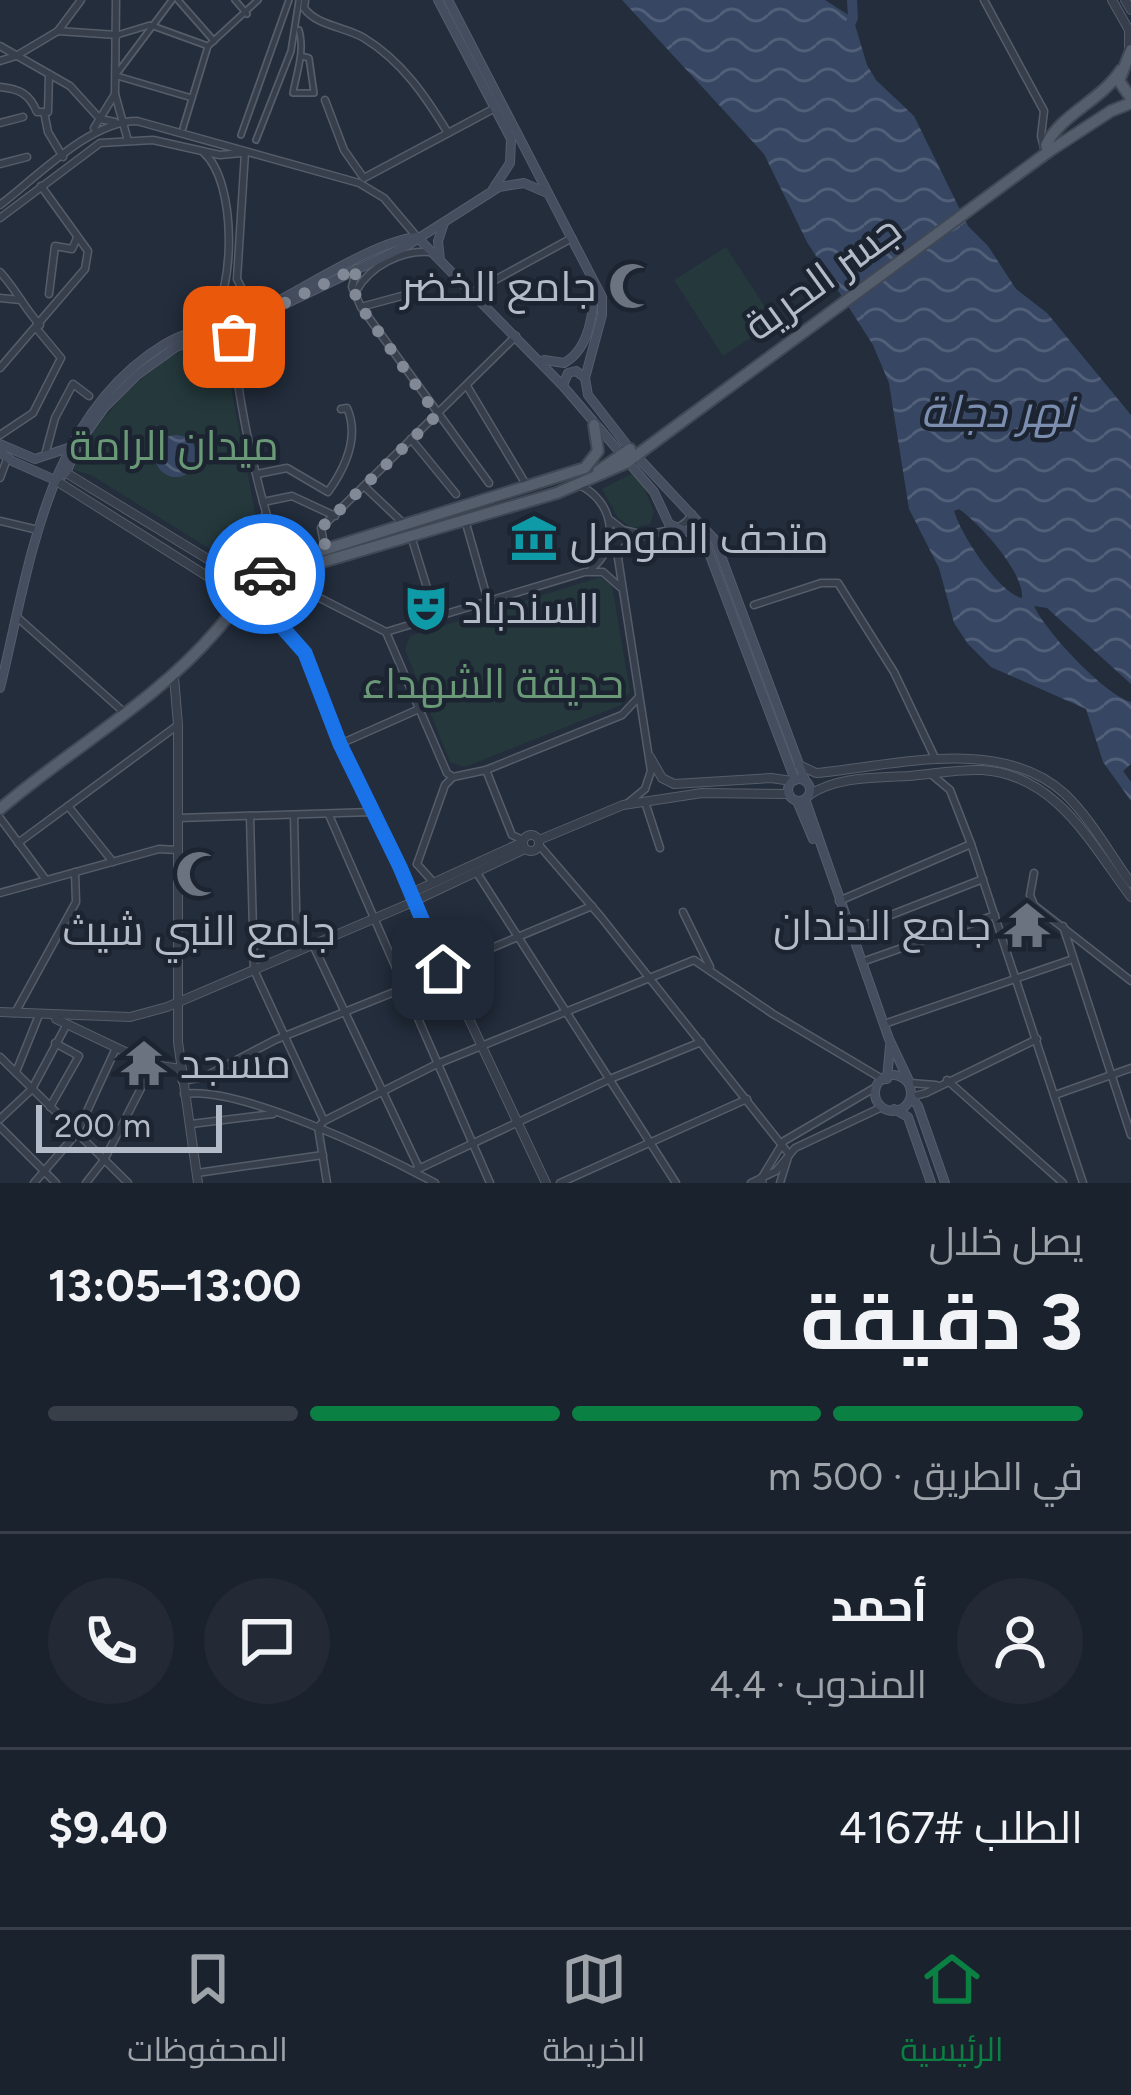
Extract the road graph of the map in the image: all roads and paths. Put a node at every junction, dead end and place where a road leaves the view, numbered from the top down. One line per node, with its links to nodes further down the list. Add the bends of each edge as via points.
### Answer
1 (81, 0): 17 (street)
2 (116, 0): 18 (street)
3 (235, 0): 14 (street)
4 (258, 0): 14 (street)
5 (289, 0): 28 (street)
6 (302, 0): 15 (street); 42 (street, via 310,16 379,48 421,89)
7 (438, 0): 35 (main road)
8 (448, 0): 41 (main road)
9 (984, 0): 48 (street, via 1044,111)
10 (1112, 0): 21 (street, via 1129,30)
11 (1125, 0): 13 (street)
12 (172, 1): 16 (street); 19 (street)
13 (1131, 10)
14 (247, 14): 19 (street)
15 (297, 24): 23 (street); 30 (street)
16 (150, 26): 18 (street); 19 (street); 27 (street)
17 (58, 31): 18 (street); 22 (street)
18 (117, 35): 27 (street)
19 (211, 44): 32 (street)
20 (0, 46): 22 (street)
21 (1130, 52): 25 (main road)
22 (16, 56): 24 (street); 26 (street)
23 (301, 56): 23 (street, via 293,93 314,94 309,58)
24 (0, 61)
25 (1121, 70): 34 (main road); 48 (main road, جسر الحرية, via 1056,129)
26 (49, 74): 36 (street); 38 (street)
27 (117, 74): 31 (street); 32 (street)
28 (261, 84): 30 (street); 43 (street)
29 (0, 87): 36 (street, via 18,89)
30 (278, 89): 44 (street)
31 (115, 94): 38 (street); 38 (street)
32 (192, 98): 40 (street)
33 (325, 100): 52 (street)
34 (1131, 101): 48 (main road, جسر الحرية)
35 (495, 108): 41 (main road); 42 (street)
36 (44, 112): 50 (street)
37 (23, 118): 39 (street)
38 (111, 122): 45 (street); 47 (street, via 164,126); 50 (street)
39 (0, 123)
40 (183, 128)
41 (511, 128): 55 (main road, via 512,157); 56 (main road)
42 (448, 133): 52 (street)
43 (241, 135)
44 (256, 140)
45 (128, 141): 46 (street); 53 (street, via 92,146)
46 (201, 151): 47 (street); 78 (street, via 223,184 227,280)
47 (245, 152): 54 (street); 73 (street, via 237,279 249,294)
48 (1048, 152): 94 (main road, جسر الحرية)
49 (27, 157): 51 (street)
50 (63, 157): 57 (street)
51 (0, 164)
52 (364, 178): 54 (street)
53 (41, 186): 58 (street); 61 (street)
54 (372, 190): 60 (street)
55 (492, 191): 56 (main road, via 524,183); 59 (main road)
56 (552, 199): 62 (main road)
57 (0, 205)
58 (0, 218)
59 (444, 221): 60 (main road); 64 (main road)
60 (417, 237): 63 (main road); 65 (main road); 73 (main road)
61 (76, 238): 70 (street, via 72,249 55,246); 77 (street, via 88,251 85,269)
62 (572, 238): 67 (main road); 69 (street)
63 (432, 252): 64 (main road); 71 (street, via 376,267)
64 (441, 262): 69 (main road)
65 (357, 268): 71 (street); 76 (main road)
66 (0, 272): 74 (street)
67 (593, 281): 80 (main road, via 578,353 558,364); 83 (main road, via 604,309)
68 (420, 291): 75 (street)
69 (471, 293): 79 (main road)
70 (49, 294)
71 (354, 294): 75 (street)
72 (0, 298): 74 (street)
73 (281, 299): 78 (main road)
74 (21, 300): 77 (street)
75 (361, 307): 88 (street)
76 (237, 326): 78 (main road); 82 (street)
77 (38, 327): 81 (street); 90 (street, via 61,358 33,413)
78 (203, 334): 82 (street, via 223,344); 92 (main road, via 168,343 128,372); 96 (main road, via 129,382)
79 (516, 336): 80 (main road); 84 (street)
80 (537, 357): 85 (main road)
81 (0, 368)
82 (237, 369): 97 (street)
83 (585, 378): 85 (main road, via 572,371); 94 (main road, via 590,400)
84 (467, 386): 88 (street); 103 (street)
85 (563, 386): 89 (main road)
86 (89, 396): 95 (street, via 73,384)
87 (341, 409): 97 (street, via 351,417 350,450 328,492 287,468)
88 (437, 415): 91 (street); 101 (street)
89 (594, 425): 94 (main road); 103 (main road, via 592,463)
90 (0, 435)
91 (411, 439): 102 (street); 104 (street)
92 (69, 447): 95 (main road); 96 (main road)
93 (2, 452): 95 (main road); 98 (street); 99 (main road)
94 (628, 456): 100 (main road, جسر الحرية); 106 (main road); 112 (main road)
95 (44, 458)
96 (62, 471): 99 (main road); 118 (street)
97 (257, 474): 105 (street)
98 (0, 478)
99 (55, 480): 113 (main road); 124 (street)
100 (583, 483): 109 (street); 110 (main road)
101 (489, 484)
102 (364, 486): 108 (street); 114 (street)
103 (528, 488): 114 (main road)
104 (456, 494)
105 (262, 502): 107 (street); 108 (street, via 292,496)
106 (692, 514): 112 (street); 140 (main road, via 720,549)
107 (265, 515): 117 (street, via 280,548); 120 (street)
108 (335, 516): 116 (street, via 321,528)
109 (608, 517): 115 (street); 119 (street, via 608,549)
110 (465, 520): 114 (main road); 125 (street)
111 (0, 521): 113 (street)
112 (676, 528): 115 (street); 147 (main road, via 708,549)
113 (38, 530): 127 (main road)
114 (408, 530): 116 (main road); 123 (main road); 128 (street)
115 (642, 534): 122 (street, via 620,550)
116 (326, 549): 117 (main road)
117 (298, 558): 120 (main road)
118 (231, 572): 120 (main road); 123 (street)
119 (585, 572): 122 (street, via 603,572); 125 (street)
120 (266, 574): 123 (main road)
121 (302, 584): 130 (street)
122 (621, 588): 133 (street)
123 (256, 589): 124 (main road); 129 (street)
124 (243, 600): 129 (street); 131 (main road)
125 (488, 601): 128 (street)
126 (754, 605): 139 (street, via 838,584)
127 (17, 617): 132 (main road); 135 (street)
128 (436, 617): 130 (street)
129 (275, 619): 137 (street, via 305,653)
130 (386, 632): 134 (street)
131 (174, 677): 135 (main road); 136 (street)
132 (0, 688)
133 (638, 698): 138 (street); 142 (street, via 622,715)
134 (419, 709): 137 (street); 146 (street)
135 (126, 714): 148 (main road)
136 (178, 725): 154 (street); 160 (street)
137 (340, 744): 155 (street)
138 (650, 757): 147 (street, via 674,784); 153 (street, via 647,786)
139 (936, 761): 141 (street); 144 (street)
140 (799, 764): 144 (street, via 812,773); 147 (main road)
141 (973, 765): 143 (street); 176 (street, via 1012,765 1053,784); 179 (street, via 1024,780 1058,801)
142 (486, 770): 146 (street); 163 (street, via 512,835)
143 (956, 771): 145 (street); 149 (street)
144 (868, 774): 145 (street); 151 (street)
145 (929, 774): 149 (street)
146 (453, 777): 168 (street)
147 (797, 780): 151 (main road); 151 (main road, via 810,787)
148 (23, 790): 150 (main road); 156 (main road)
149 (950, 790): 164 (street)
150 (0, 791)
151 (800, 797): 152 (street, via 702,793); 180 (main road)
152 (645, 802): 153 (street); 165 (street)
153 (623, 805): 161 (street)
154 (68, 806): 162 (street); 167 (street)
155 (372, 812): 158 (street); 169 (street)
156 (0, 813): 162 (street)
157 (294, 815): 158 (street); 159 (street); 189 (street)
158 (329, 815): 184 (street)
159 (250, 817): 160 (street); 192 (street)
160 (176, 818): 166 (street)
161 (539, 842): 163 (street, via 531,835); 181 (street)
162 (18, 843): 174 (street)
163 (524, 844): 171 (street); 175 (street)
164 (971, 844): 173 (street); 180 (street)
165 (660, 848)
166 (177, 850): 167 (street); 199 (street)
167 (113, 862): 170 (street)
168 (417, 864): 169 (street); 175 (street)
169 (400, 867): 178 (street)
170 (76, 872): 174 (street); 201 (street, via 76,902)
171 (476, 872): 178 (street); 187 (street)
172 (1034, 874): 185 (street, via 1031,900)
173 (983, 878): 183 (street); 186 (street)
174 (46, 880): 177 (street)
175 (434, 883): 178 (street)
176 (1131, 883)
177 (0, 893)
178 (412, 897): 184 (street); 193 (street)
179 (1131, 898)
180 (839, 901): 186 (main road)
181 (592, 906): 187 (street); 195 (street)
182 (683, 912): 194 (street)
183 (994, 915): 191 (street); 196 (street)
184 (375, 918): 188 (street); 198 (street)
185 (1063, 926): 190 (street); 197 (street)
186 (850, 931): 191 (main road)
187 (519, 939): 193 (street); 203 (street)
188 (313, 945): 189 (street); 202 (street)
189 (297, 952): 192 (street)
190 (1073, 959): 196 (street); 220 (street)
191 (861, 962): 206 (main road)
192 (254, 970): 199 (street); 207 (street)
193 (444, 970): 198 (street); 212 (street)
194 (712, 970): 195 (street, via 694,960); 222 (street)
195 (648, 977): 203 (street); 210 (street)
196 (1015, 978): 206 (street); 209 (street)
197 (1131, 981)
198 (403, 989): 202 (street); 215 (street)
199 (179, 1002): 204 (street, via 130,1017); 219 (street)
200 (0, 1012): 201 (street)
201 (15, 1013): 204 (street)
202 (343, 1013): 207 (street); 226 (street)
203 (567, 1013): 212 (street); 221 (street)
204 (44, 1016): 205 (street); 218 (street)
205 (67, 1024): 211 (street); 213 (street)
206 (884, 1024): 208 (main road)
207 (282, 1038): 219 (street, via 204,1077); 237 (street)
208 (890, 1039): 222 (main road); 223 (main road)
209 (1037, 1039): 224 (street); 228 (street)
210 (701, 1042): 221 (street); 230 (street)
211 (55, 1043): 225 (street); 231 (street, via 79,1056)
212 (480, 1047): 215 (street); 238 (street)
213 (116, 1048): 216 (street); 239 (street)
214 (0, 1057): 218 (street)
215 (437, 1064): 226 (street); 243 (street)
216 (153, 1065): 219 (street); 246 (street)
217 (1131, 1068): 220 (street)
218 (16, 1072): 225 (street)
219 (182, 1076): 227 (street)
220 (1111, 1076): 228 (street); 240 (street)
221 (610, 1079): 238 (street); 241 (street)
222 (882, 1082): 223 (main road); 232 (main road, via 873,1099); 242 (street)
223 (909, 1082): 224 (street); 229 (main road)
224 (944, 1082): 229 (street); 264 (street)
225 (32, 1088): 231 (street); 235 (street)
226 (381, 1090): 237 (street); 247 (street)
227 (184, 1094): 234 (street, via 212,1093); 236 (street)
228 (1055, 1095): 265 (street)
229 (911, 1096): 233 (main road); 263 (main road)
230 (747, 1099): 241 (street); 242 (street)
231 (50, 1107): 239 (street)
232 (880, 1108): 233 (main road); 244 (street)
233 (893, 1108): 262 (main road, via 908,1117)
234 (277, 1114): 236 (street); 237 (street)
235 (0, 1123): 248 (street)
236 (189, 1124): 249 (street)
237 (321, 1124): 245 (street); 247 (street)
238 (519, 1124): 243 (street); 258 (street)
239 (77, 1133): 246 (street); 248 (street)
240 (1131, 1135)
241 (650, 1143): 259 (street); 260 (street)
242 (781, 1144): 244 (street); 250 (street)
243 (472, 1145): 247 (street); 257 (street)
244 (789, 1154): 250 (street); 261 (street)
245 (323, 1155): 249 (street); 255 (street)
246 (104, 1160): 253 (street); 254 (street)
247 (416, 1170): 256 (street)
248 (45, 1171): 251 (street); 252 (street)
249 (197, 1178)
250 (758, 1182)
251 (34, 1183)
252 (56, 1183)
253 (86, 1183)
254 (128, 1183)
255 (327, 1183)
256 (435, 1183)
257 (490, 1183)
258 (546, 1183)
259 (560, 1183)
260 (676, 1183)
261 (780, 1183)
262 (931, 1183)
263 (945, 1183)
264 (1063, 1183)
265 (1083, 1183)

